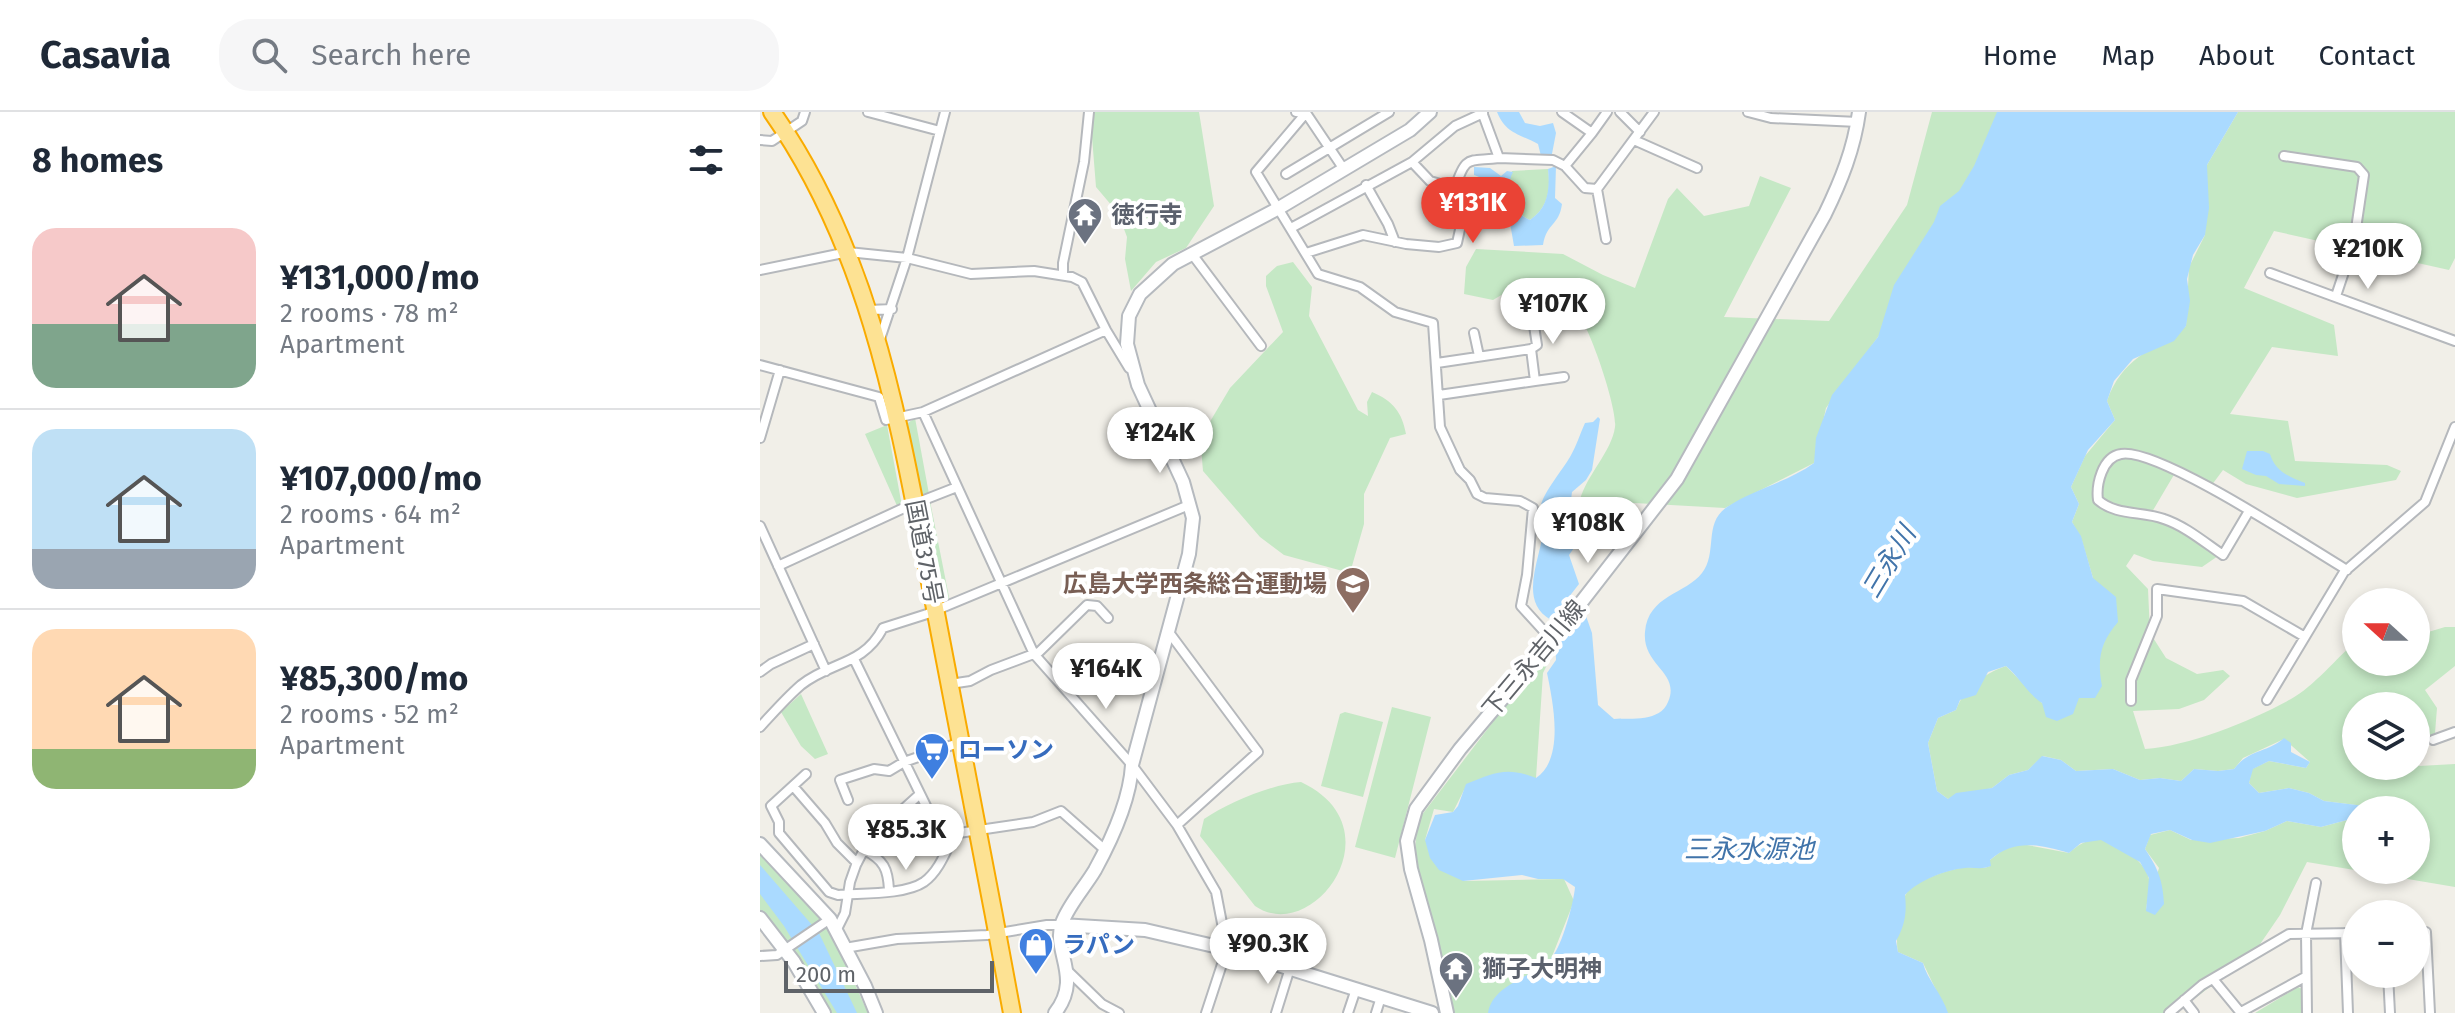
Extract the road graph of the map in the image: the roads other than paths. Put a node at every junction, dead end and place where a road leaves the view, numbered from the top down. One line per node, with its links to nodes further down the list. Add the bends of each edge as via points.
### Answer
1 (772, 112): 18 (highway, 国道375号)
2 (805, 112): 18 (street, via 802,121)
3 (868, 112): 17 (street)
4 (945, 112): 17 (street)
5 (1089, 112): 43 (street)
6 (1296, 112): 15 (street)
7 (1389, 112): 22 (street)
8 (1430, 112): 27 (street, via 1410,130)
9 (1482, 112): 24 (street); 25 (street, via 1455,126)
10 (1562, 112): 19 (street)
11 (1607, 112): 19 (street)
12 (1620, 112): 20 (street)
13 (1654, 112): 20 (street)
14 (1748, 112): 16 (street, via 1771,118)
15 (1306, 113): 22 (street); 33 (street, via 1256,172)
16 (1858, 117): 78 (street, 下三永吉川線, via 1841,180 1825,214 1707,428 1677,479)
17 (940, 131): 40 (street)
18 (786, 132): 21 (street, via 772,141); 37 (highway, 国道375号)
19 (1592, 133): 26 (street)
20 (1637, 136): 28 (street); 32 (street)
21 (760, 140)
22 (1330, 149): 27 (street); 29 (street)
23 (2284, 156): 44 (street, via 2357,167 2364,175 2354,242)
24 (1499, 158): 26 (street, via 1553,160); 31 (street, via 1465,163)
25 (1412, 162): 30 (street); 31 (street, via 1430,181)
26 (1565, 166): 32 (street, via 1585,188)
27 (1343, 168): 33 (street)
28 (1697, 168)
29 (1286, 174)
30 (1366, 185): 34 (street); 36 (street)
31 (1455, 188): 36 (street, via 1466,202 1457,243 1439,247)
32 (1597, 189): 35 (street)
33 (1279, 208): 34 (street); 39 (street)
34 (1291, 228): 38 (street)
35 (1606, 239)
36 (1395, 242): 38 (street, via 1363,235)
37 (848, 252): 40 (street); 41 (street); 46 (highway, 国道375号)
38 (1306, 253): 55 (street, via 1318,274 1360,287 1395,312 1433,323)
39 (1192, 254): 52 (street); 60 (street, via 1156,277 1129,316 1127,344)
40 (907, 258): 43 (street, via 971,274); 45 (street)
41 (760, 270)
42 (2270, 273): 44 (street)
43 (1063, 275): 48 (street, via 1082,282)
44 (2336, 296): 50 (street)
45 (892, 309): 46 (street); 51 (street)
46 (869, 310): 51 (highway, 国道375号)
47 (1534, 326): 53 (street, via 1537,345)
48 (1106, 330): 60 (street); 62 (street)
49 (1474, 333): 54 (street)
50 (2455, 341)
51 (879, 342): 63 (highway, 国道375号)
52 (1261, 346)
53 (1531, 349): 54 (street); 59 (street)
54 (1479, 356): 55 (street)
55 (1437, 363): 61 (street)
56 (760, 365): 57 (street)
57 (780, 370): 63 (street, via 879,397 886,420); 65 (street)
58 (1564, 377): 59 (street)
59 (1535, 381): 61 (street)
60 (1138, 385): 68 (street)
61 (1439, 395): 78 (street, via 1444,439 1477,494 1533,508 1521,606)
62 (923, 412): 63 (street); 66 (street)
63 (897, 417): 67 (highway, 国道375号)
64 (2455, 427): 72 (street, via 2425,502)
65 (760, 438)
66 (957, 487): 67 (street); 73 (street)
67 (914, 504): 71 (street); 74 (highway, 国道375号)
68 (1189, 505): 73 (street); 76 (street, via 1189,554)
69 (2249, 511): 69 (street, via 2179,470 2132,454 2113,457 2099,481 2098,500 2104,506 2161,517 2223,555); 72 (street)
70 (760, 526): 71 (street)
71 (778, 566): 79 (street)
72 (2347, 570): 77 (street)
73 (1000, 584): 74 (street); 80 (street)
74 (935, 610): 81 (street, via 883,628 875,644); 84 (highway, 国道375号)
75 (1108, 618): 80 (street, via 1097,606 1087,605)
76 (1168, 631): 92 (street); 97 (street, via 1258,752)
77 (2305, 637): 85 (street); 86 (street, via 2243,601 2157,589 2157,616 2131,680)
78 (1552, 640): 138 (street, 下三永吉川線, via 1460,749 1412,817 1407,841 1411,869)
79 (814, 644): 82 (street); 83 (street)
80 (1034, 654): 84 (street); 92 (street)
81 (854, 659): 82 (street); 91 (street)
82 (826, 671): 87 (street, via 802,684)
83 (760, 672)
84 (950, 684): 90 (highway, 国道375号)
85 (2267, 700)
86 (2131, 701)
87 (760, 727)
88 (2455, 732): 89 (street)
89 (2433, 740)
90 (961, 742): 91 (street); 98 (highway, 国道375号)
91 (904, 762): 95 (street); 96 (street, via 889,771 874,769 840,780)
92 (1132, 765): 97 (street); 101 (street, via 1131,781)
93 (806, 774): 94 (street)
94 (793, 786): 103 (street); 106 (street, via 771,806 779,833 829,892)
95 (920, 794): 99 (street, via 930,814); 102 (street)
96 (848, 800)
97 (1177, 825): 115 (street, via 1216,892)
98 (979, 831): 99 (street); 101 (street, via 1033,822 1061,811); 111 (highway, 国道375号)
99 (954, 835): 105 (street, via 924,881)
100 (760, 844): 108 (street)
101 (1104, 849): 109 (street)
102 (864, 850): 103 (street); 105 (street, via 884,863)
103 (857, 863): 106 (street)
104 (2316, 883): 112 (street)
105 (889, 890): 106 (street)
106 (849, 894): 108 (street, via 845,913)
107 (760, 918): 114 (street)
108 (830, 924): 113 (street); 114 (street)
109 (1061, 925): 111 (street); 115 (street, via 1145,930); 118 (street)
110 (2342, 933): 112 (street)
111 (997, 934): 113 (street, via 897,939); 130 (highway, 国道375号)
112 (2306, 934): 119 (street); 120 (street, via 2289,934)
113 (845, 948): 129 (street)
114 (785, 949): 116 (street); 128 (street)
115 (1227, 949): 117 (street); 133 (street)
116 (760, 956)
117 (1290, 968): 124 (street); 134 (street)
118 (1067, 970): 131 (street, via 1064,997); 132 (street)
119 (2305, 977): 141 (street); 142 (street)
120 (2213, 979): 126 (street); 141 (street)
121 (2347, 988): 143 (street)
122 (2389, 988): 144 (street)
123 (2429, 988): 145 (street)
124 (1356, 989): 125 (street); 135 (street)
125 (1381, 997): 127 (street); 136 (street)
126 (2184, 1000): 139 (street); 140 (street)
127 (1406, 1009): 137 (street)
128 (824, 1013)
129 (876, 1013)
130 (1012, 1013)
131 (1055, 1013)
132 (1119, 1013)
133 (1206, 1013)
134 (1276, 1013)
135 (1348, 1013)
136 (1376, 1013)
137 (1432, 1013)
138 (1447, 1013)
139 (2169, 1013)
140 (2194, 1013)
141 (2241, 1013)
142 (2307, 1013)
143 (2348, 1013)
144 (2390, 1013)
145 (2430, 1013)

